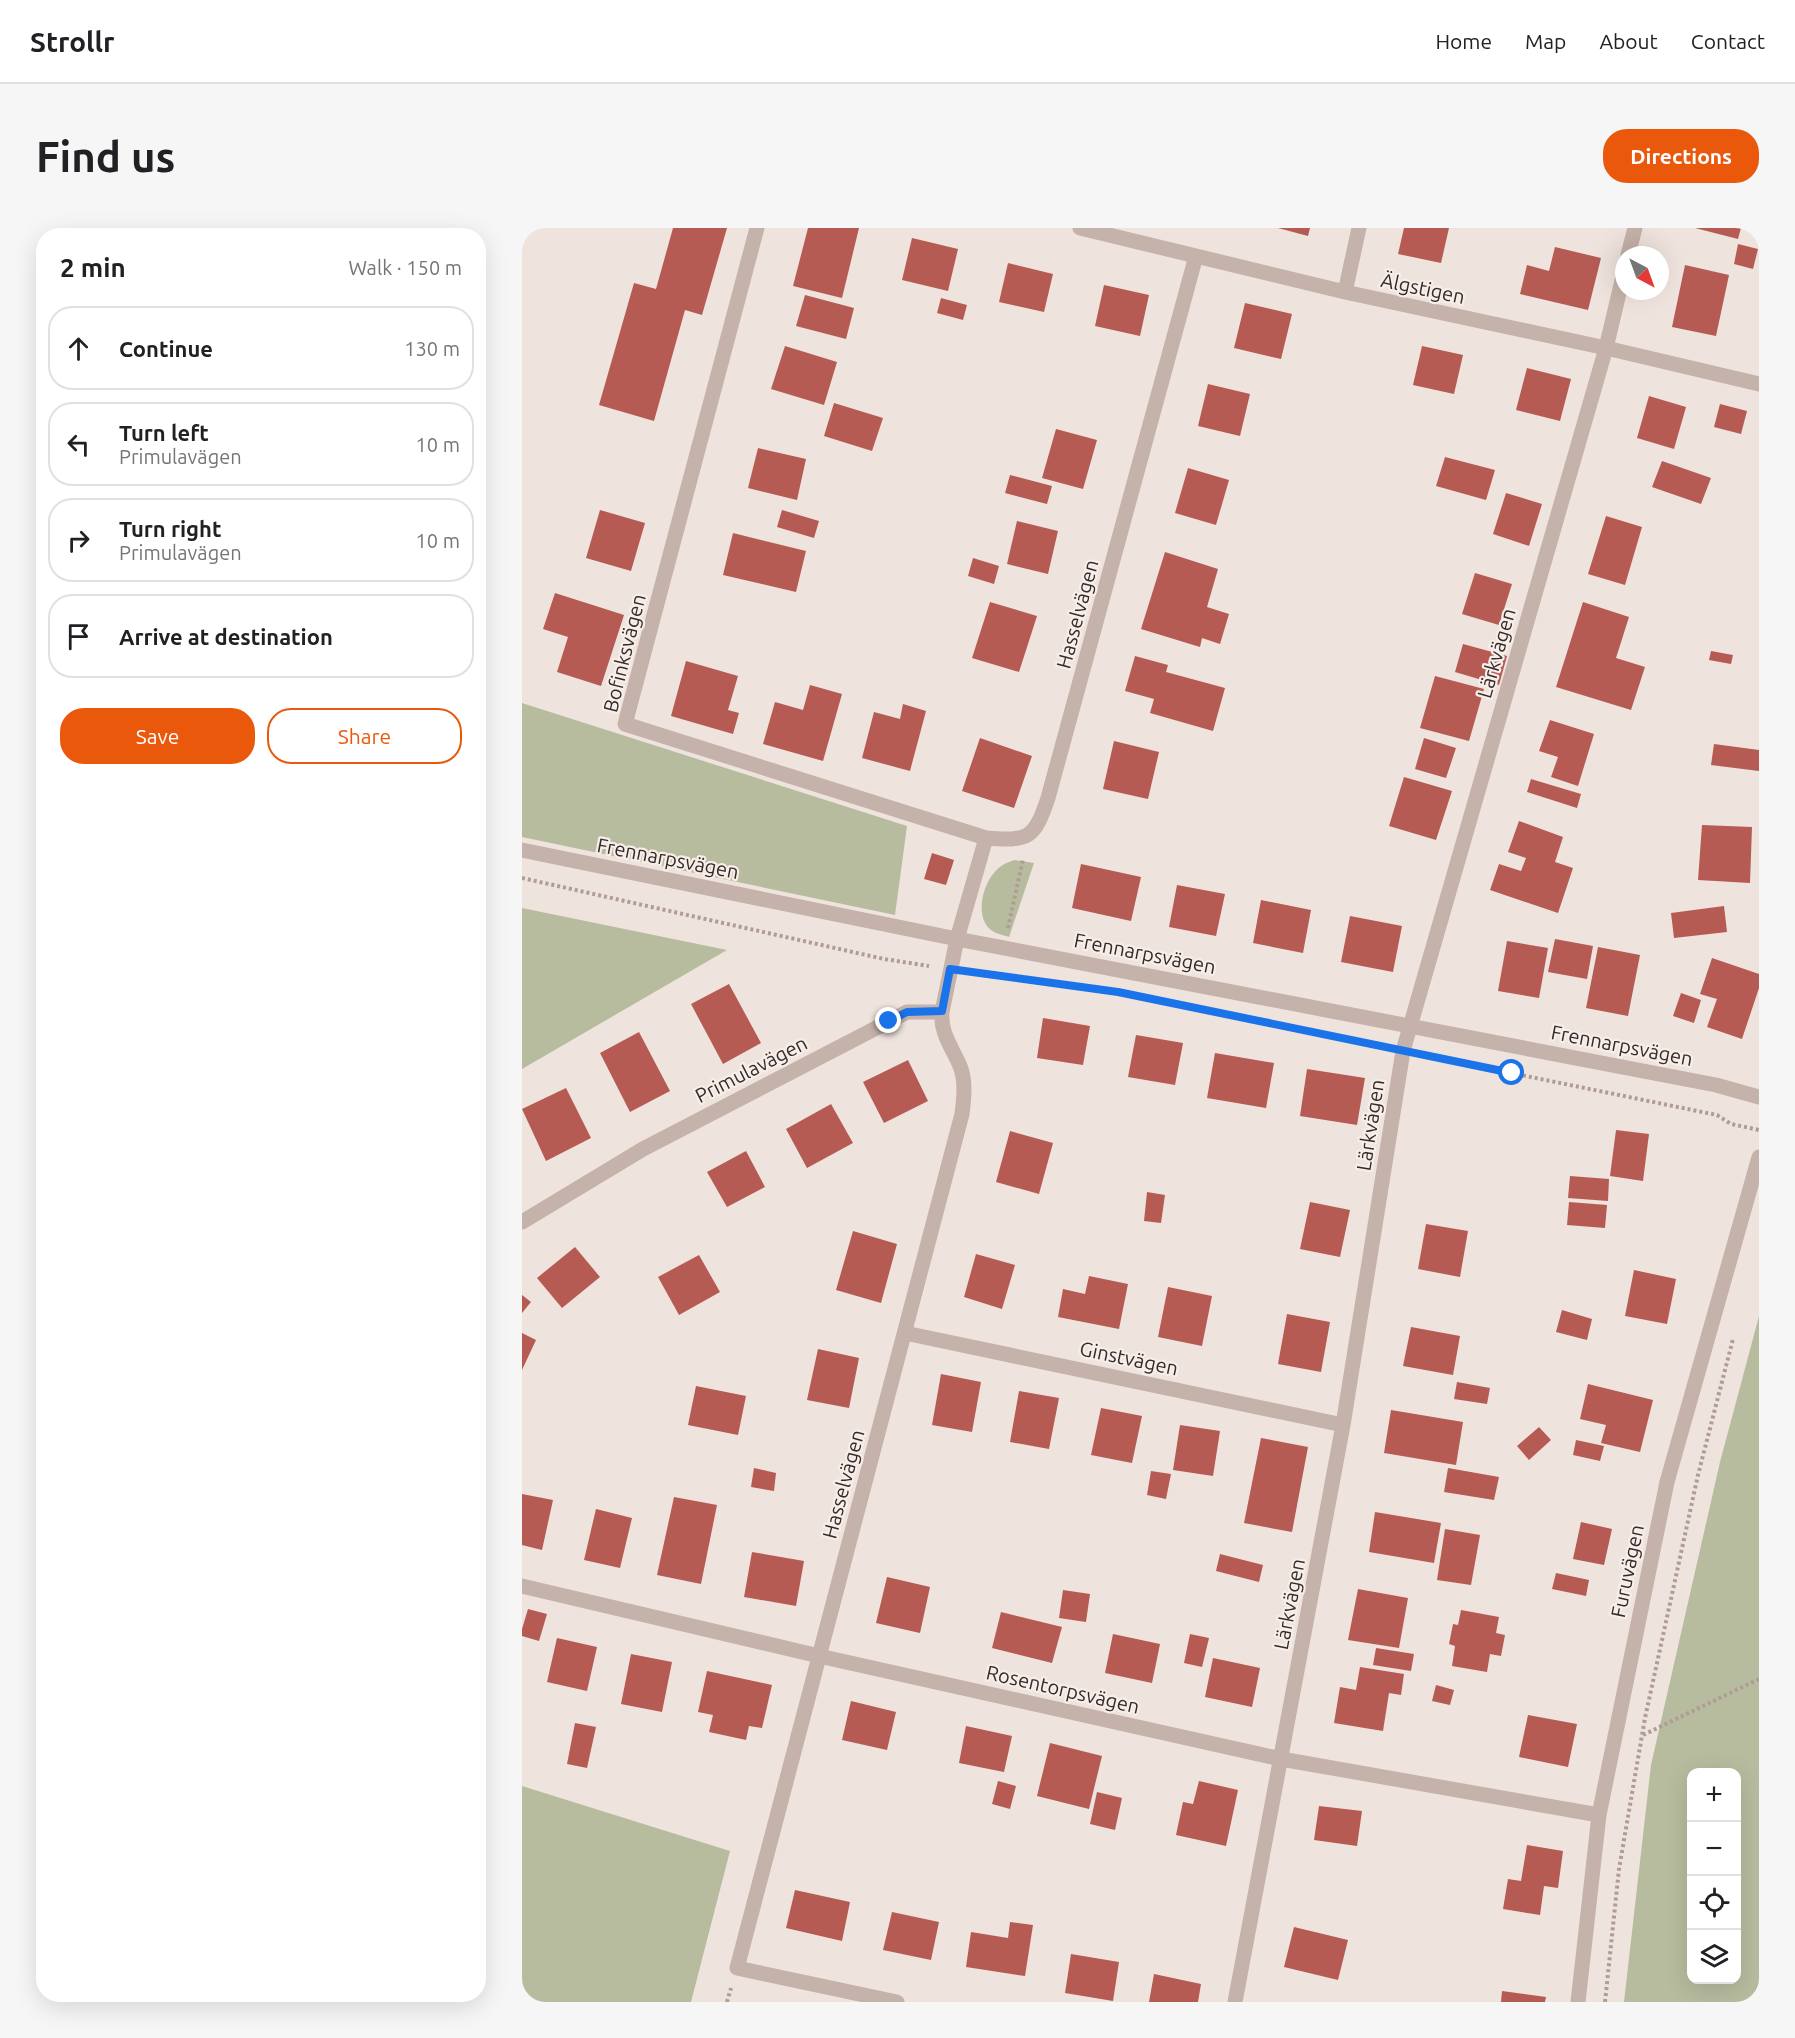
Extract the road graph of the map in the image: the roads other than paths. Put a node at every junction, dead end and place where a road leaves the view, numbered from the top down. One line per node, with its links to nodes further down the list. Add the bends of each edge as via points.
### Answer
1 (757, 228): 11 (street, Bofinksvägen, via 625,724)
2 (1080, 228): 6 (street, Älgstigen)
3 (1359, 228): 7 (street)
4 (1635, 228): 5 (street)
5 (1630, 246)
6 (1197, 256): 7 (street, Älgstigen); 11 (street, Hasselvägen, via 1040,823 1016,840)
7 (1345, 292): 9 (street, Älgstigen)
8 (1618, 300): 9 (street, Lärkvägen)
9 (1606, 348): 10 (street, Älgstigen); 15 (street, Lärkvägen)
10 (1759, 384)
11 (986, 838): 13 (street)
12 (522, 850): 13 (street, Frennarpsvägen)
13 (957, 939): 14 (street); 15 (street, Frennarpsvägen)
14 (942, 1011): 18 (street, Primulavägen, via 907,1012 889,1021 642,1149); 19 (street, Hasselvägen, via 946,1038 960,1067 964,1090 962,1114)
15 (1410, 1025): 16 (street, Frennarpsvägen, via 1716,1085); 20 (street, Lärkvägen)
16 (1759, 1097)
17 (1759, 1157): 24 (street, Furuvägen, via 1667,1482)
18 (522, 1222)
19 (905, 1333): 20 (street, Ginstvägen); 22 (street, Hasselvägen)
20 (1343, 1425): 23 (street, Lärkvägen)
21 (522, 1586): 22 (street, Rosentorpsvägen)
22 (819, 1656): 23 (street, Rosentorpsvägen); 25 (street, Hasselvägen, via 737,1968)
23 (1281, 1759): 24 (street, Rosentorpsvägen); 26 (street, Lärkvägen)
24 (1599, 1815): 27 (street, Furuvägen)
25 (897, 2002)
26 (1235, 2002)
27 (1578, 2002)

